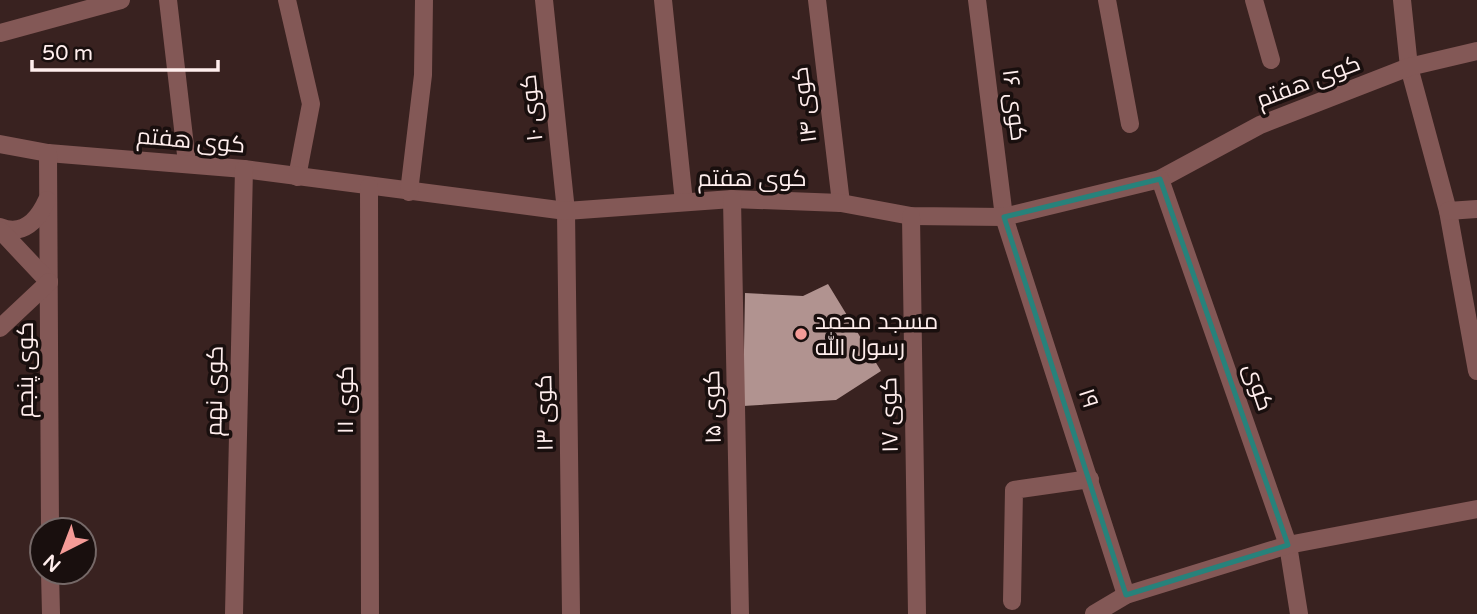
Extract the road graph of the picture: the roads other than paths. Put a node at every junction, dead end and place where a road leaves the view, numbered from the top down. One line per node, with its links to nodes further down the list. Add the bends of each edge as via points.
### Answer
1 (120, 0): 12 (street)
2 (168, 0): 19 (street)
3 (287, 0): 21 (street, via 311,104)
4 (424, 0): 24 (street, via 423,75)
5 (544, 0): 30 (street, کوی ۱۰)
6 (663, 0): 27 (street)
7 (817, 0): 28 (street, کوی ۱۴)
8 (977, 0): 33 (street, کوی ۱۶)
9 (1107, 0): 16 (street)
10 (1254, 0): 14 (street)
11 (1402, 0): 15 (street)
12 (0, 33)
13 (1477, 51): 15 (street, کوی هفتم)
14 (1271, 60)
15 (1409, 67): 22 (street, کوی هفتم, via 1260,125); 31 (street)
16 (1130, 124)
17 (0, 144): 18 (street, کوی هفتم)
18 (48, 153): 19 (street, کوی هفتم); 26 (street, کوی پنجم)
19 (187, 163): 20 (street, کوی هفتم)
20 (244, 169): 21 (street, کوی هفتم); 46 (street, کوی نهم)
21 (297, 177): 23 (street, کوی هفتم)
22 (1160, 179): 33 (street, کوی هفتم); 41 (street, کوی)
23 (369, 187): 24 (street, کوی هفتم); 47 (street, کوی ۱۱)
24 (409, 192): 30 (street, کوی هفتم)
25 (732, 199): 27 (street, کوی هفتم); 28 (street, کوی هفتم); 49 (street, کوی ۱۵)
26 (47, 201): 34 (street, via 40,216 27,227); 35 (street, کوی پنجم)
27 (684, 202): 30 (street, کوی هفتم)
28 (841, 203): 32 (street, کوی هفتم)
29 (1477, 209): 31 (street)
30 (566, 211): 48 (street, کوی ۱۳)
31 (1448, 211): 37 (street)
32 (911, 216): 33 (street, کوی هفتم); 50 (street, کوی ۱۷)
33 (1004, 217): 38 (street, ۱۹)
34 (0, 228): 35 (street)
35 (49, 282): 36 (street); 40 (street, کوی پنجم)
36 (0, 328)
37 (1477, 370)
38 (1090, 479): 43 (street, ۱۹); 44 (street, via 1014,489)
39 (1477, 509): 41 (street)
40 (50, 516)
41 (1288, 545): 43 (street); 52 (street, کوی)
42 (50, 586): 45 (street)
43 (1126, 596): 51 (street)
44 (1012, 601)
45 (51, 614)
46 (234, 614)
47 (370, 614)
48 (571, 614)
49 (740, 614)
50 (917, 614)
51 (1094, 614)
52 (1299, 614)

